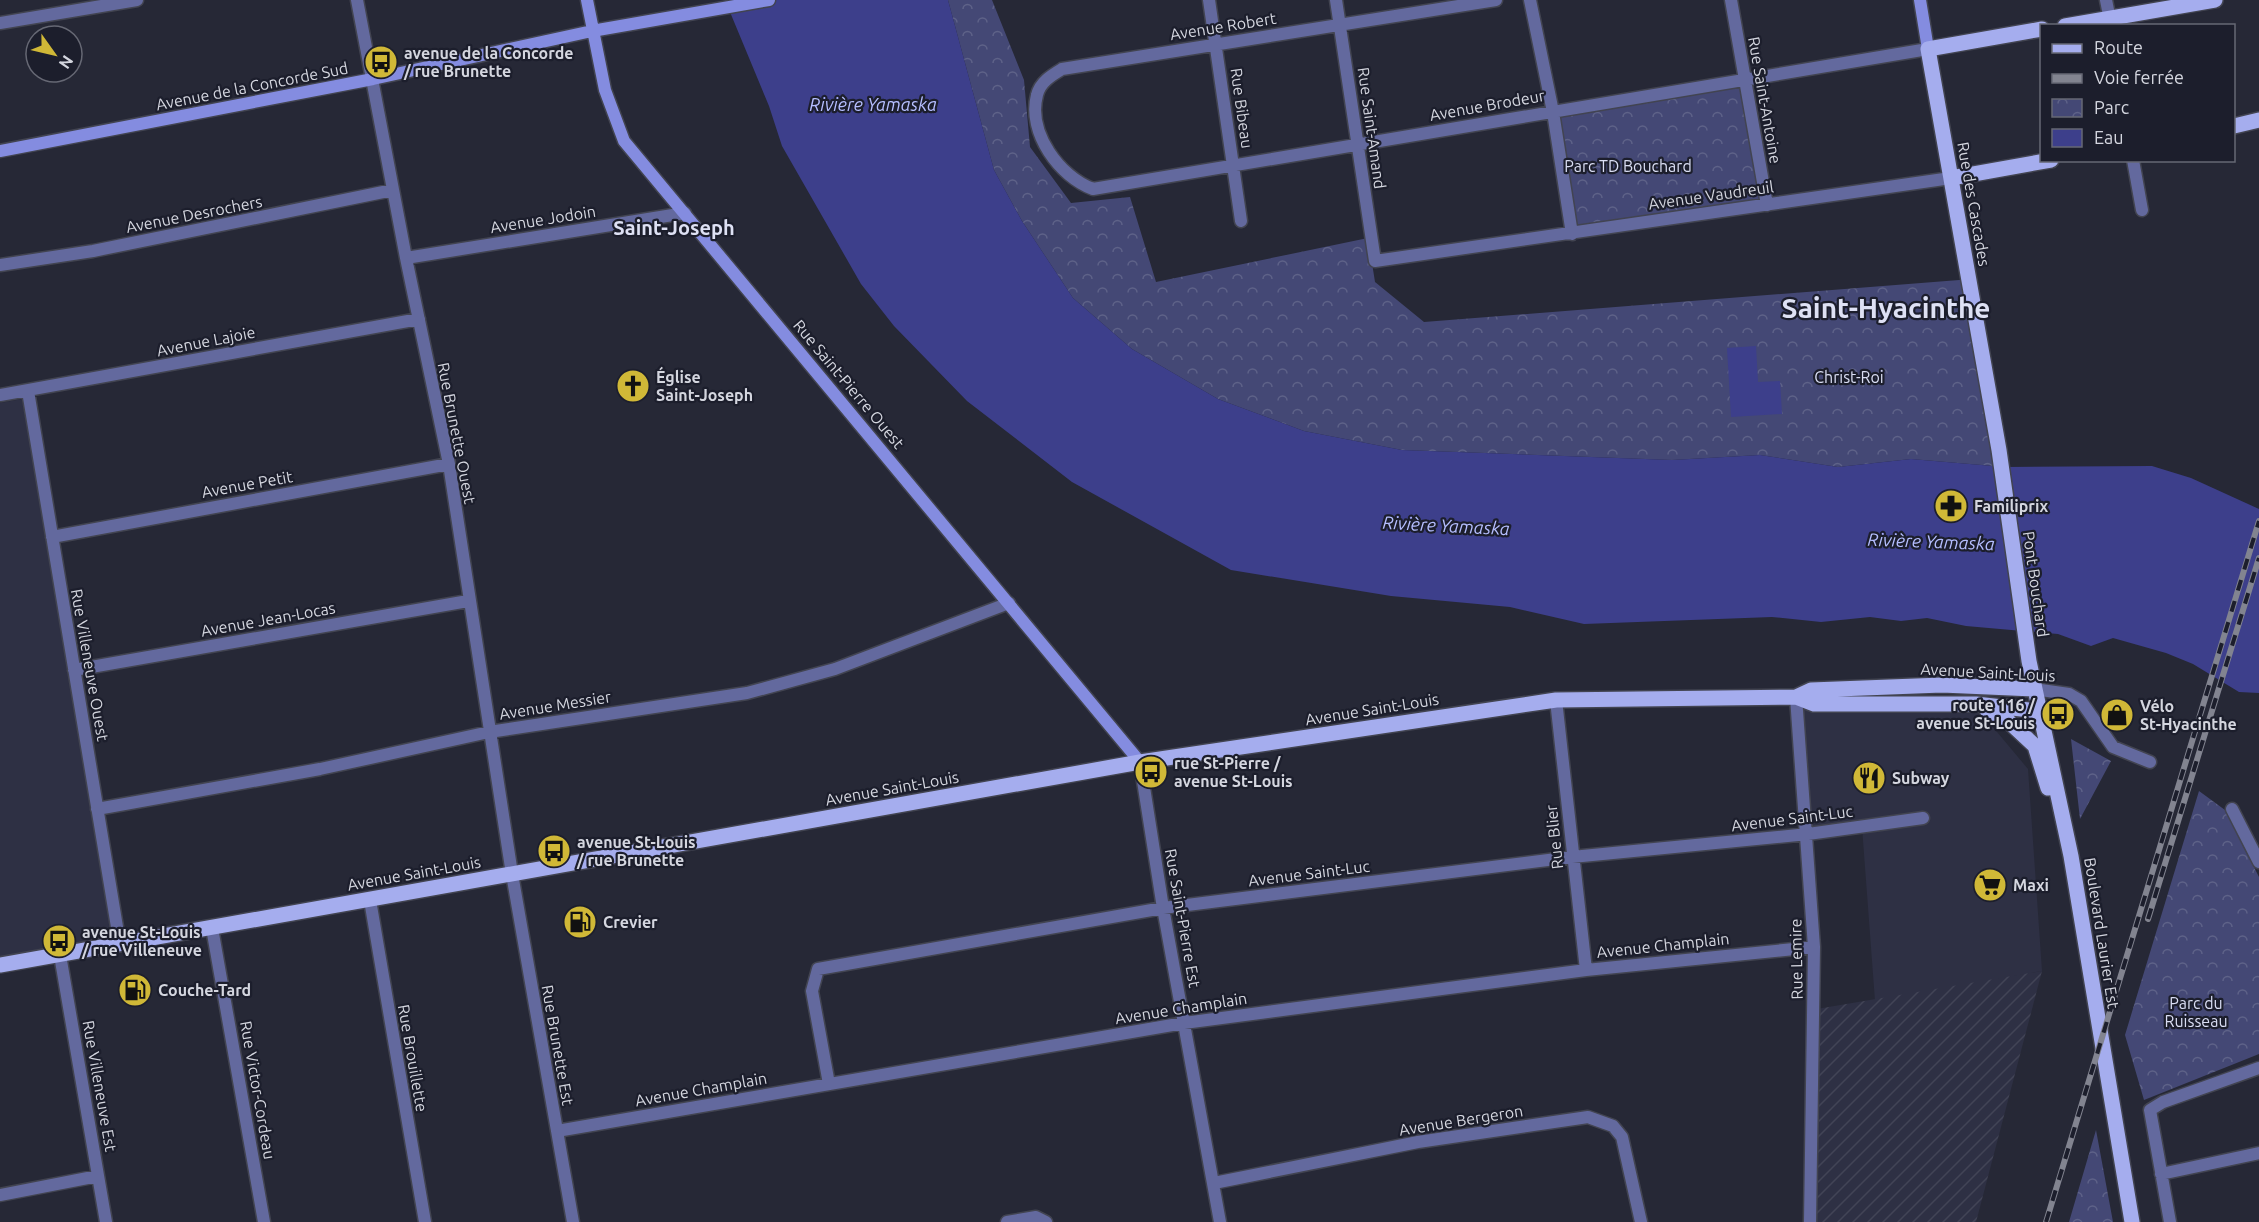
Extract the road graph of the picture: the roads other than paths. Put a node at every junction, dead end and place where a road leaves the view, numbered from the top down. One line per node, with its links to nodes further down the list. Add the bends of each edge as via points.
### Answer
1 (137, 0): 14 (street)
2 (357, 0): 22 (street, Rue Brunette Ouest)
3 (587, 0): 18 (street, Rue Saint-Pierre Ouest)
4 (769, 0): 18 (street, Avenue de la Concorde Sud)
5 (1209, 0): 19 (street, Rue Bibeau)
6 (1336, 0): 15 (street, Rue Saint-Amand)
7 (1496, 0): 15 (street, Avenue Robert)
8 (1530, 0): 24 (street)
9 (1731, 0): 23 (street, Rue Saint-Antoine)
10 (1920, 0): 20 (street, Rue des Cascades)
11 (2106, 0): 13 (street)
12 (2216, 0): 13 (main road)
13 (2110, 22): 16 (main road)
14 (0, 23)
15 (1340, 24): 19 (street, Avenue Robert); 27 (street, Rue Saint-Amand)
16 (2088, 24)
17 (2040, 29): 20 (main road, Avenue Brodeur)
18 (592, 32): 22 (street, Avenue de la Concorde Sud); 36 (street, Rue Saint-Pierre Ouest, via 605,90 624,141)
19 (1216, 44): 21 (street, Avenue Robert); 31 (street, Rue Bibeau)
20 (1928, 49): 23 (street, Avenue Brodeur); 32 (main road, Rue des Cascades)
21 (1062, 69): 31 (street, Avenue Brodeur, via 1047,78 1037,93 1035,108 1041,136 1059,167 1076,183 1093,189)
22 (373, 79): 28 (street, Avenue de la Concorde Sud); 33 (street, Rue Brunette Ouest)
23 (1745, 80): 24 (street, Avenue Brodeur); 34 (street, Rue Saint-Antoine)
24 (1553, 112): 27 (street, Avenue Brodeur); 38 (street)
25 (2259, 120): 26 (main road)
26 (2235, 126)
27 (1358, 145): 31 (street, Avenue Brodeur); 40 (street, Rue Saint-Amand)
28 (0, 151)
29 (2040, 162): 32 (main road, Avenue Vaudreuil)
30 (2133, 162): 35 (street)
31 (1233, 166): 37 (street, Rue Bibeau)
32 (1951, 178): 34 (street, Avenue Vaudreuil); 45 (main road, Rue des Cascades)
33 (393, 190): 39 (street, Rue Brunette Ouest); 41 (street, Avenue Desrochers)
34 (1767, 205): 38 (street, Avenue Vaudreuil)
35 (2142, 210)
36 (685, 213): 39 (street, Avenue Jodoin); 49 (street, Rue Saint-Pierre Ouest)
37 (1241, 221)
38 (1572, 234): 40 (street, Avenue Vaudreuil)
39 (406, 258): 42 (street, Rue Brunette Ouest)
40 (1375, 261)
41 (0, 265)
42 (419, 319): 43 (street, Avenue Lajoie); 46 (street, Rue Brunette Ouest)
43 (28, 391): 44 (street, Avenue Lajoie); 47 (street, Rue Villeneuve Ouest)
44 (0, 395)
45 (1999, 450): 50 (main road, Pont Bouchard)
46 (449, 464): 47 (street, Avenue Petit); 48 (street, Rue Brunette Ouest)
47 (52, 537): 51 (street, Rue Villeneuve Ouest)
48 (468, 601): 51 (street, Avenue Jean-Locas); 57 (street, Rue Brunette Ouest)
49 (1009, 603): 57 (street, Avenue Messier, via 835,669 747,693); 58 (street, Rue Saint-Pierre Ouest)
50 (2028, 652): 52 (main road, Boulevard Laurier Est)
51 (74, 670): 60 (street, Rue Villeneuve Ouest)
52 (2034, 689): 53 (main road, Avenue Saint-Louis, via 1942,685 1811,690); 56 (main road, Boulevard Laurier Est); 59 (street, Avenue Saint-Louis, via 2069,694 2081,701 2114,747)
53 (1796, 697): 54 (main road, Avenue Saint-Louis); 55 (main road, Avenue Saint-Louis, via 1814,704); 63 (street, Rue Lemire)
54 (1556, 699): 58 (main road, Avenue Saint-Louis); 65 (street, Rue Blier)
55 (1976, 704): 56 (main road, Avenue Saint-Louis); 64 (main road, via 2006,719 2035,746)
56 (2038, 711): 64 (main road, Boulevard Laurier Est)
57 (489, 732): 60 (street, Avenue Messier, via 320,769); 67 (street, Rue Brunette Ouest)
58 (1140, 762): 67 (main road, Avenue Saint-Louis); 69 (street, Rue Saint-Pierre Est)
59 (2151, 762)
60 (97, 809): 71 (street, Rue Villeneuve Ouest)
61 (2232, 809): 66 (street)
62 (1923, 818): 63 (street, Avenue Saint-Luc)
63 (1808, 834): 65 (street, Avenue Saint-Luc); 72 (street, Rue Lemire)
64 (2071, 856): 94 (main road, Boulevard Laurier Est)
65 (1572, 857): 69 (street, Avenue Saint-Luc); 75 (street, Rue Blier)
66 (2259, 862)
67 (512, 873): 68 (main road, Avenue Saint-Louis); 79 (street, Rue Brunette Est)
68 (370, 900): 70 (main road, Avenue Saint-Louis); 87 (street, Rue Brouillette)
69 (1163, 908): 76 (street, Rue Saint-Pierre Est); 78 (street, Avenue Saint-Luc, via 819,969 812,991)
70 (212, 928): 71 (main road, Avenue Saint-Louis); 86 (street, Rue Victor-Cordeau)
71 (120, 945): 73 (main road, Avenue Saint-Louis)
72 (1814, 947): 75 (street, Avenue Champlain); 93 (street, Rue Lemire)
73 (60, 955): 74 (main road, Avenue Saint-Louis); 82 (street, Rue Villeneuve Est)
74 (0, 965)
75 (1586, 970): 76 (street, Avenue Champlain)
76 (1184, 1023): 78 (street, Avenue Champlain); 83 (street, Rue Saint-Pierre Est)
77 (2259, 1068): 81 (street, via 2150,1110)
78 (830, 1084): 79 (street, Avenue Champlain)
79 (557, 1131): 88 (street, Rue Brunette Est)
80 (2259, 1153): 81 (street)
81 (2161, 1174): 95 (street)
82 (98, 1176): 84 (street); 85 (street, Rue Villeneuve Est)
83 (1214, 1183): 91 (street, Rue Saint-Pierre Est); 92 (street, Avenue Bergeron, via 1418,1142 1588,1118 1613,1126 1622,1137)
84 (0, 1195)
85 (106, 1222)
86 (264, 1222)
87 (425, 1222)
88 (573, 1222)
89 (1007, 1222): 90 (street, via 1036,1217)
90 (1046, 1222)
91 (1220, 1222)
92 (1641, 1222)
93 (1808, 1222)
94 (2132, 1222)
95 (2170, 1222)

